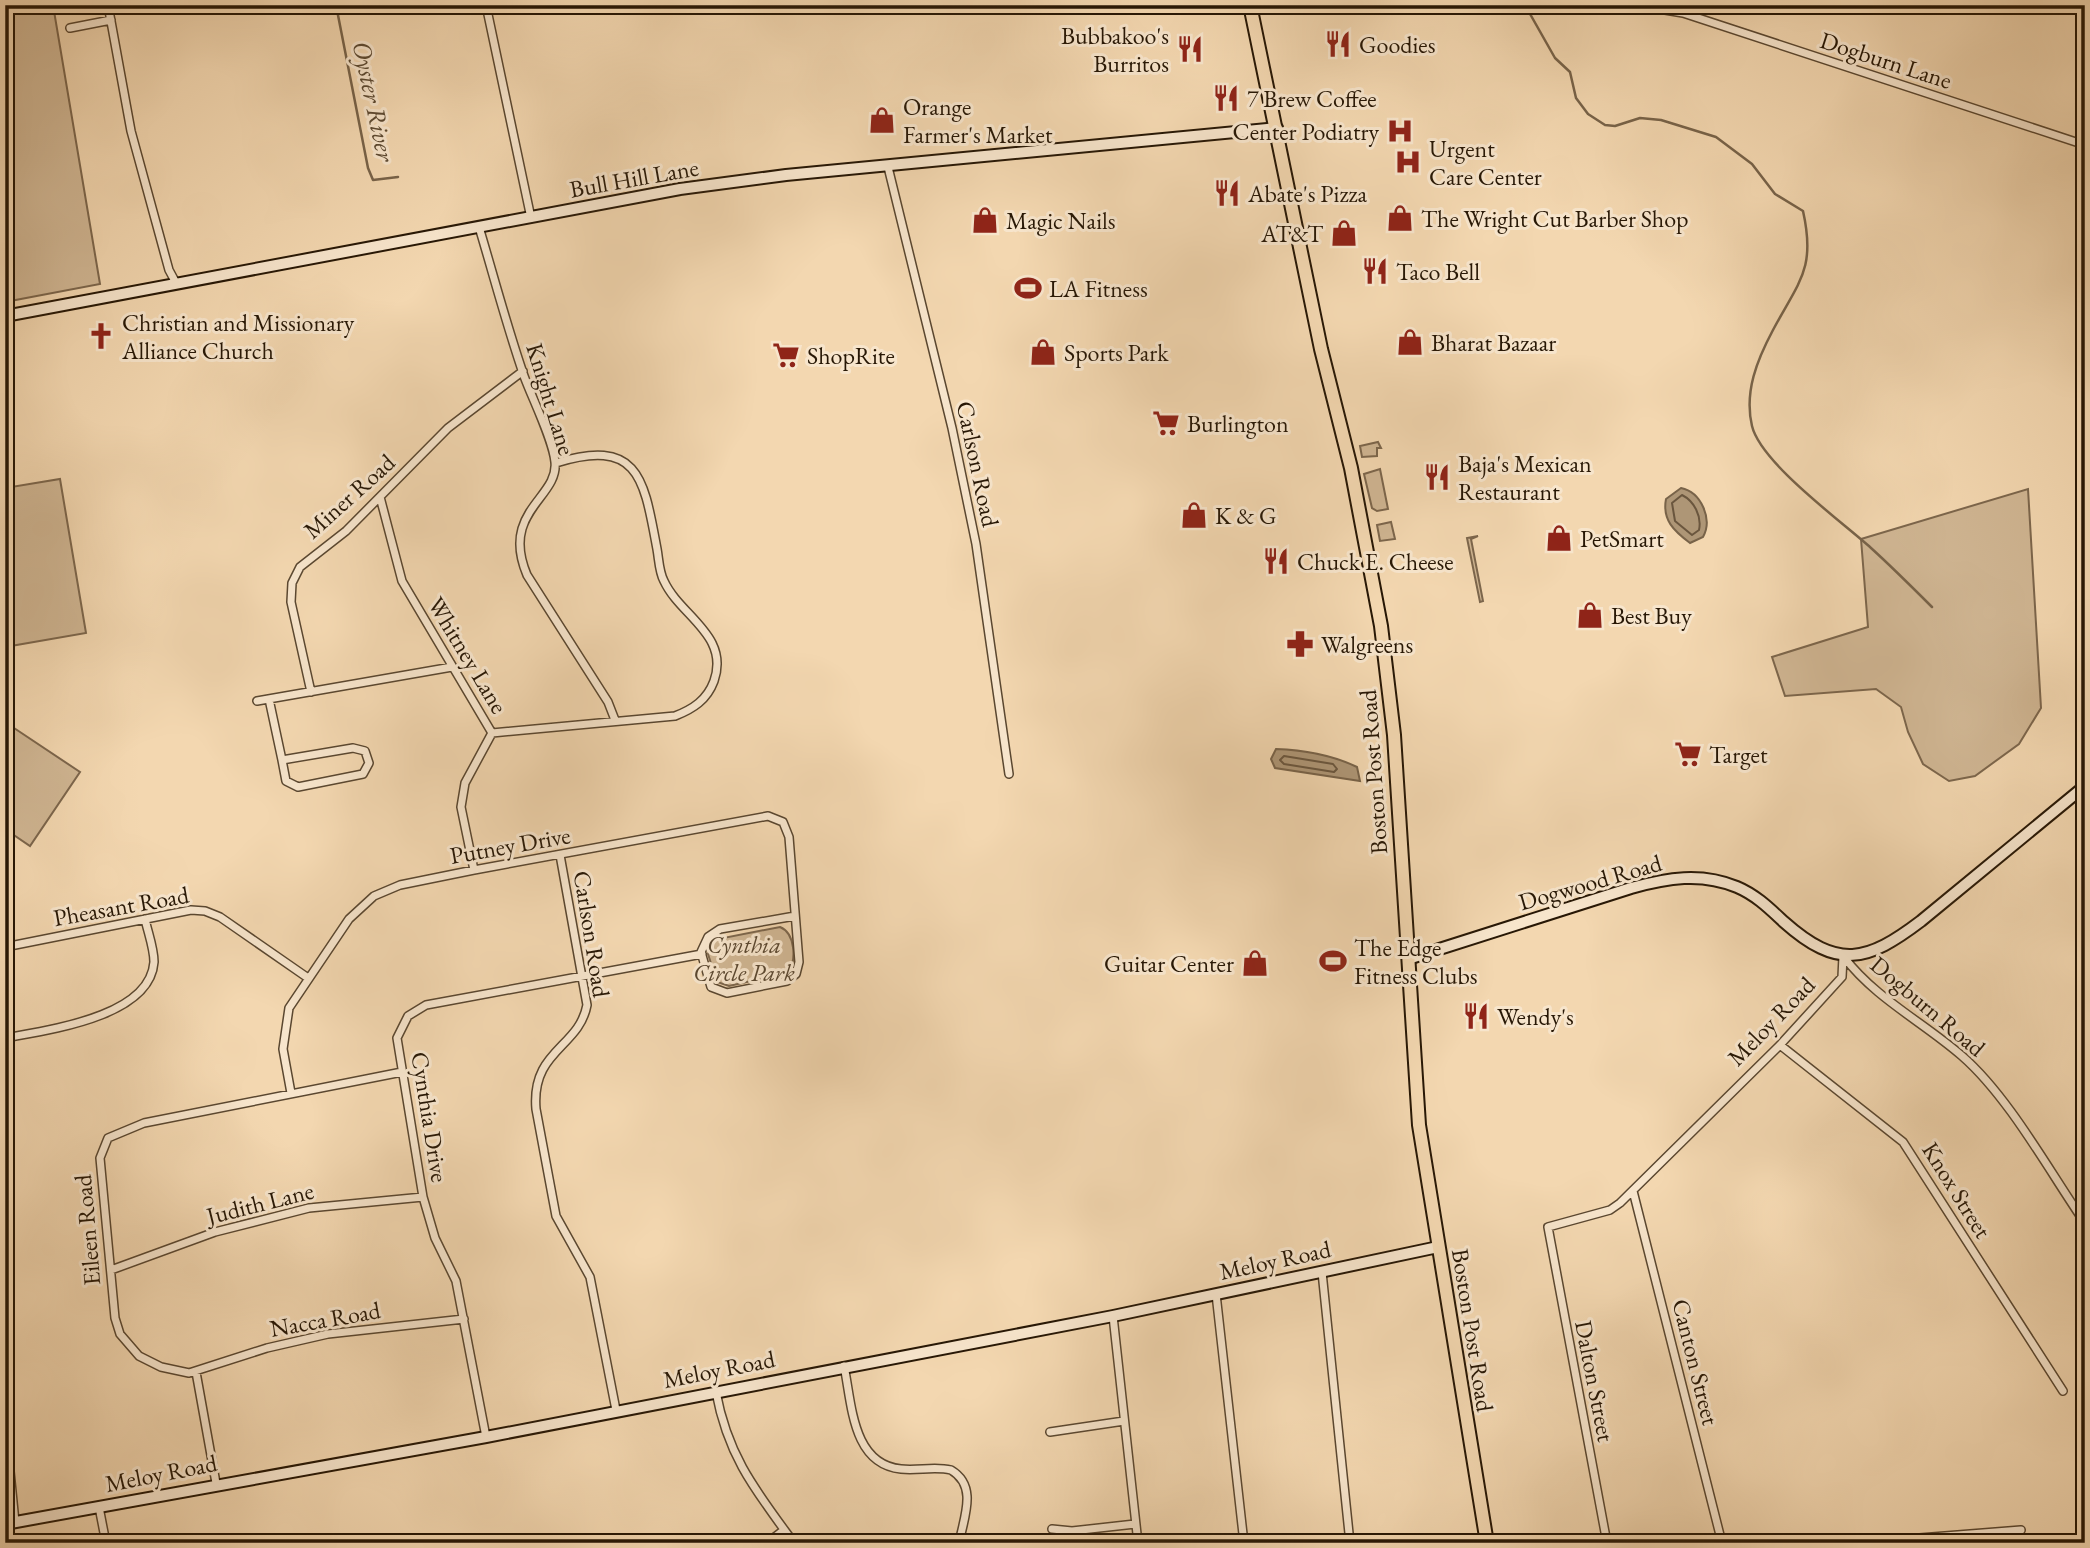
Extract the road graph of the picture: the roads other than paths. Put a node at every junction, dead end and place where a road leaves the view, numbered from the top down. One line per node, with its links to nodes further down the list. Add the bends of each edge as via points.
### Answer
1 (108, 5): 5 (street)
2 (486, 5): 10 (street)
3 (1250, 5): 7 (main road, Boston Post Road)
4 (1634, 5): 8 (street, Dogburn Lane, via 1683,13)
5 (111, 20): 6 (street); 12 (street, via 144,185)
6 (70, 28)
7 (1277, 128): 9 (main road, Bull Hill Lane); 33 (main road, Boston Post Road, via 1321,349 1352,468 1381,626 1394,735)
8 (2085, 145)
9 (888, 167): 10 (main road, Bull Hill Lane, via 680,189); 24 (street, Carlson Road, via 976,544)
10 (531, 218): 11 (main road, Bull Hill Lane)
11 (479, 227): 12 (main road, Bull Hill Lane); 14 (street, Knight Lane)
12 (176, 283): 13 (main road, Bull Hill Lane)
13 (5, 316)
14 (523, 372): 15 (street, Knight Lane); 16 (street, Miner Road, via 448,428)
15 (556, 463): 21 (street, Knight Lane, via 523,523 519,556); 21 (street, via 600,454 615,457 635,472 646,492 664,582 715,649 715,676 699,704 675,716)
16 (380, 497): 17 (street, Whitney Lane, via 402,581); 18 (street, Miner Road, via 300,567 292,583 291,602)
17 (452, 667): 18 (street); 22 (street, Whitney Lane)
18 (311, 692): 19 (street)
19 (269, 699): 20 (street); 23 (street)
20 (257, 701)
21 (615, 720): 22 (street)
22 (492, 733): 27 (street, Whitney Lane, via 465,783 461,807)
23 (282, 760): 23 (street, via 353,748 365,751 369,763 363,774 354,777 294,787 286,781)
24 (1009, 775)
25 (2085, 786): 32 (main road, via 1893,942 1865,954)
26 (560, 855): 27 (street, Putney Drive); 28 (street, Putney Drive, via 774,817 783,822 789,836); 34 (street, Carlson Road)
27 (474, 870): 35 (street, Putney Drive, via 400,885 374,896 349,919)
28 (795, 916): 31 (street, via 716,930 706,940); 31 (street, via 798,968 787,981 720,992 709,984)
29 (145, 919): 30 (street, Pheasant Road); 35 (street, Pheasant Road, via 191,910 213,914); 36 (street, via 154,961 150,979 139,994 64,1027)
30 (5, 947)
31 (702, 954): 34 (street, Cynthia Drive)
32 (1843, 956): 33 (main road, Dogwood Road, via 1815,946 1741,889 1691,877 1663,879); 37 (street, Meloy Road, via 1842,977); 42 (street, Dogburn Road, via 1858,976 1963,1056 1994,1090)
33 (1408, 959): 44 (main road, Boston Post Road, via 1419,1125)
34 (581, 974): 38 (street, Cynthia Drive, via 414,1010 398,1031); 54 (street, Carlson Road, via 585,1014 549,1057 534,1094 556,1216 590,1277)
35 (308, 978): 39 (street, Putney Drive, via 289,1008 284,1027)
36 (5, 1038)
37 (1780, 1045): 40 (street, Meloy Road); 52 (street, Knox Street, via 1903,1142)
38 (402, 1072): 39 (street, Eileen Road); 41 (street, Cynthia Drive)
39 (291, 1093): 45 (street, Eileen Road, via 144,1124 108,1138 100,1158)
40 (1633, 1191): 43 (street, Meloy Road, via 1610,1210); 75 (street, Canton Street)
41 (423, 1197): 45 (street, Judith Lane, via 309,1208 215,1232); 49 (street, Cynthia Drive, via 435,1238 456,1281)
42 (2085, 1223)
43 (1548, 1227): 74 (street, Dalton Street)
44 (1438, 1247): 46 (main road, Meloy Road); 73 (main road, Boston Post Road)
45 (111, 1270): 51 (street, Eileen Road, via 115,1318 128,1346 161,1367)
46 (1322, 1272): 47 (main road, Meloy Road); 72 (street)
47 (1216, 1294): 48 (main road, Meloy Road); 71 (street)
48 (1113, 1316): 50 (main road, Meloy Road); 56 (street)
49 (464, 1319): 51 (street, Nacca Road, via 328,1334); 58 (street, Cynthia Drive)
50 (844, 1367): 53 (main road, Meloy Road); 69 (street, via 858,1434 874,1458 898,1469 951,1470 965,1482 968,1499)
51 (196, 1372): 59 (street)
52 (2063, 1391)
53 (716, 1392): 54 (main road, Meloy Road); 64 (street, via 737,1462)
54 (616, 1410): 58 (main road, Meloy Road)
55 (5, 1421): 61 (street)
56 (1124, 1421): 57 (street); 62 (street)
57 (1050, 1432)
58 (486, 1437): 59 (main road, Meloy Road)
59 (216, 1483): 60 (main road, Meloy Road)
60 (99, 1507): 61 (main road, Meloy Road); 66 (street)
61 (10, 1523)
62 (1135, 1524): 63 (street); 70 (street)
63 (1052, 1529)
64 (784, 1530): 67 (street); 68 (street)
65 (2021, 1530): 76 (street)
66 (106, 1543)
67 (766, 1543)
68 (794, 1543)
69 (959, 1543)
70 (1138, 1543)
71 (1244, 1543)
72 (1350, 1543)
73 (1487, 1543)
74 (1607, 1543)
75 (1722, 1543)
76 (1856, 1543)

